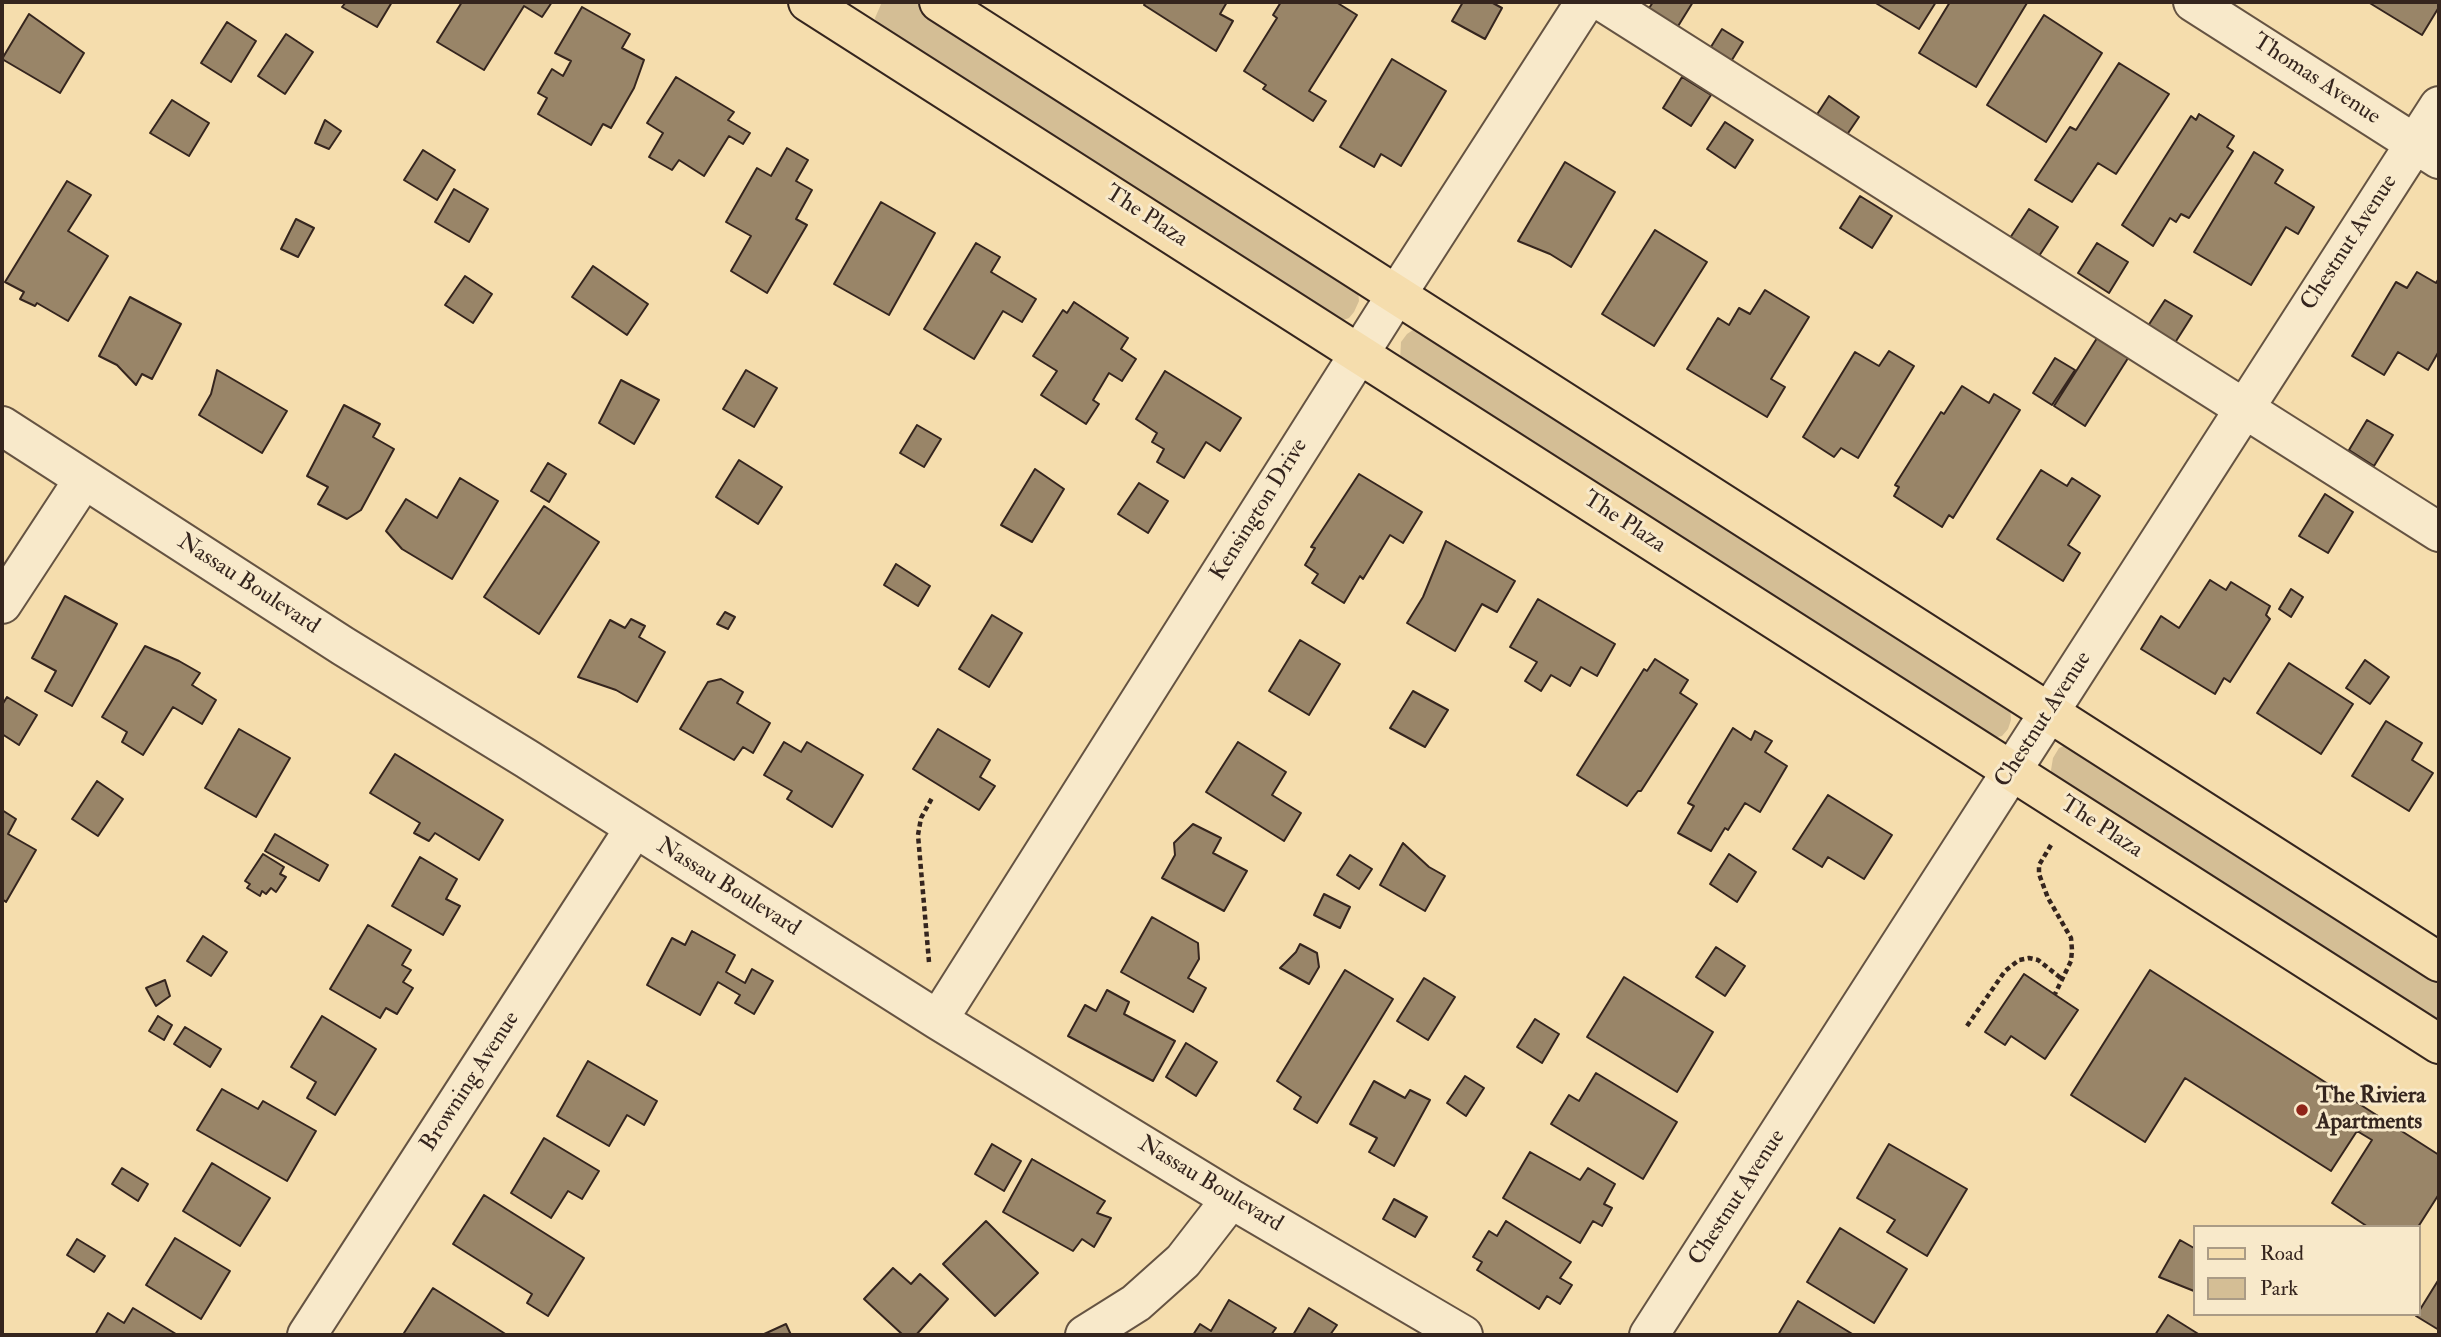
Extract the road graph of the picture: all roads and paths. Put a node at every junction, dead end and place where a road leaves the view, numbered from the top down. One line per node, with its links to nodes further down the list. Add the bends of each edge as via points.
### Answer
1 (808, 2): 6 (main road, The Plaza)
2 (939, 2): 9 (main road)
3 (1585, 2): 9 (street, Kensington Drive)
4 (1604, 2): 11 (street)
5 (2193, 2): 8 (street, Thomas Avenue)
6 (846, 12): 10 (main road, The Plaza)
7 (2439, 106): 8 (street, Chestnut Avenue)
8 (2427, 151): 11 (street, Chestnut Avenue)
9 (1397, 294): 10 (street, Kensington Drive); 16 (main road)
10 (1360, 354): 17 (main road, The Plaza); 25 (street, Kensington Drive)
11 (2244, 408): 14 (street); 16 (street, Chestnut Avenue)
12 (2, 426): 13 (street, Nassau Boulevard)
13 (84, 479): 15 (street); 19 (street, Nassau Boulevard)
14 (2439, 532)
15 (2, 604)
16 (2050, 713): 17 (street, Chestnut Avenue); 21 (main road)
17 (2012, 771): 27 (main road, The Plaza); 32 (street, Chestnut Avenue)
18 (932, 798): 22 (path, via 918,835)
19 (634, 829): 25 (street, Nassau Boulevard); 29 (street, Browning Avenue)
20 (2051, 845): 23 (path, via 2039,874 2071,938 2071,961)
21 (2439, 962)
22 (929, 968)
23 (2062, 979): 24 (path); 26 (path, via 2038,960 2019,960 2005,971)
24 (2055, 994)
25 (938, 1020): 28 (street, Nassau Boulevard)
26 (1967, 1026)
27 (2439, 1044)
28 (1231, 1199): 30 (street, via 1183,1261 1136,1303); 31 (street, Nassau Boulevard)
29 (307, 1335)
30 (1085, 1335)
31 (1462, 1335)
32 (1650, 1335)

